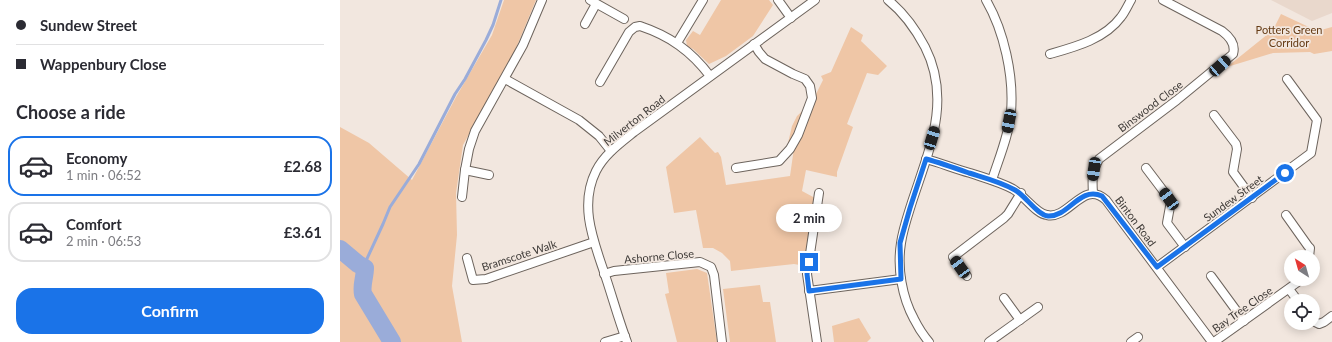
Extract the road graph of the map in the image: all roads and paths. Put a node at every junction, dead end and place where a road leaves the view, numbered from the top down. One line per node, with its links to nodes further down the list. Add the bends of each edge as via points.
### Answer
1 (542, 0): 17 (street, via 524,46)
2 (703, 0): 13 (street)
3 (778, 0): 10 (street)
4 (815, 0): 10 (street, Milverton Road)
5 (888, 0): 22 (street, via 921,38 934,71 938,108 935,130)
6 (986, 0): 27 (street, via 998,25 1007,57 1012,94 1008,129)
7 (1130, 0): 15 (street, via 1122,16 1110,28 1079,46)
8 (1163, 0): 30 (street, Binswood Close, via 1230,37 1233,54 1099,159 1092,180)
9 (593, 2): 11 (street); 12 (street)
10 (791, 18): 14 (street, Milverton Road)
11 (624, 19)
12 (586, 24)
13 (677, 43): 16 (street, via 699,61); 19 (street, via 648,28 634,27)
14 (754, 44): 16 (street, Milverton Road); 23 (street, via 765,60 805,79 810,86 812,98 798,135 779,161)
15 (1050, 54)
16 (710, 76): 21 (street, Milverton Road)
17 (505, 79): 21 (street, via 579,120); 25 (street, via 475,131 468,149)
18 (1287, 79): 32 (street, Sundew Street, via 1317,120 1313,150)
19 (600, 82)
20 (1214, 115): 32 (street, via 1236,144 1233,172)
21 (611, 151): 34 (street, Milverton Road, via 595,172 589,192 588,215)
22 (926, 159): 27 (street); 42 (street, via 900,243)
23 (736, 168)
24 (1146, 168): 35 (street, via 1171,201 1168,223)
25 (465, 170): 26 (street); 31 (street)
26 (489, 175)
27 (992, 180): 29 (street)
28 (819, 192): 45 (street, via 807,274)
29 (1020, 193): 30 (street, via 1039,212 1047,216 1057,215 1084,196); 40 (street, via 1004,218 953,257)
30 (1093, 193): 38 (street, Binton Road, via 1106,200)
31 (462, 197)
32 (1252, 198): 35 (street, Sundew Street)
33 (1286, 215): 36 (street)
34 (594, 242): 37 (street, Bramscote Walk, via 486,279 473,280); 39 (street, Milverton Road)
35 (1185, 247): 38 (street, Sundew Street)
36 (1310, 250)
37 (467, 258)
38 (1157, 267): 59 (street, Binton Road)
39 (604, 274): 53 (street, Milverton Road); 55 (street, Ashorne Close, via 700,262 711,267)
40 (967, 276)
41 (1212, 276): 51 (street)
42 (901, 279): 45 (street); 57 (street, via 914,320)
43 (1293, 286): 44 (street, Bay Tree Close)
44 (1289, 289): 46 (street); 51 (street, Bay Tree Close)
45 (809, 291): 56 (street)
46 (1293, 294)
47 (1004, 298): 50 (street)
48 (1038, 306): 50 (street)
49 (1332, 316): 52 (street)
50 (1020, 320): 58 (street)
51 (1244, 321): 59 (street, Bay Tree Close)
52 (1320, 324)
53 (626, 339): 54 (street)
54 (605, 342)
55 (722, 342)
56 (817, 342)
57 (929, 342)
58 (989, 342)
59 (1213, 342)

